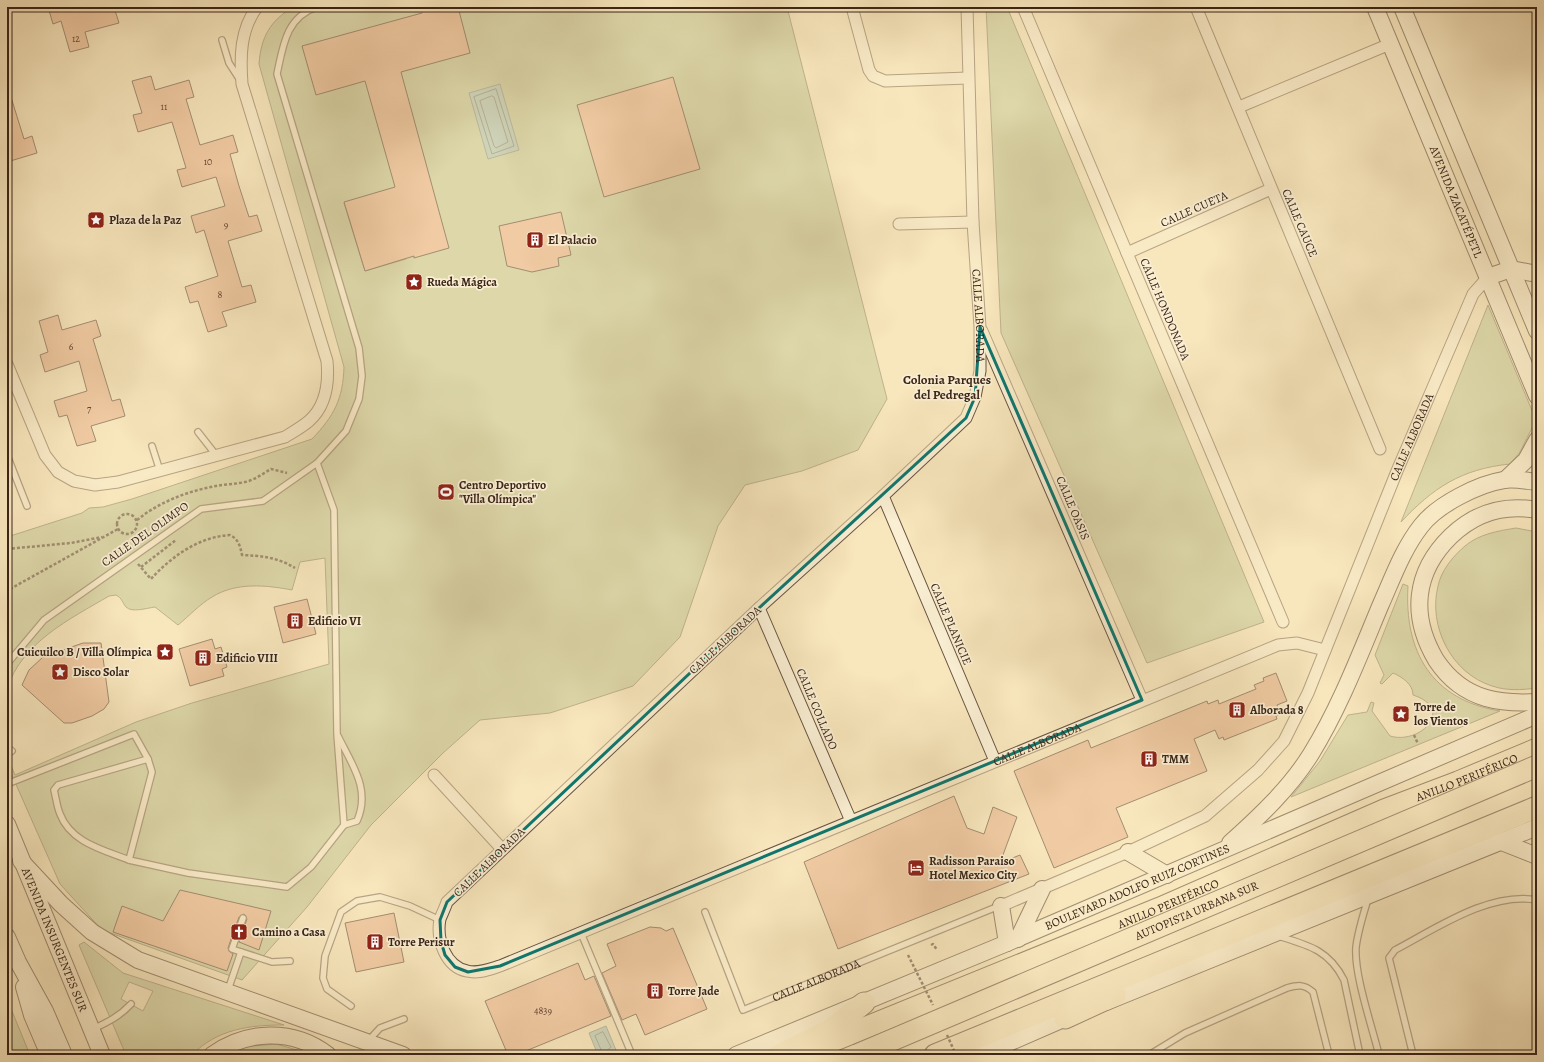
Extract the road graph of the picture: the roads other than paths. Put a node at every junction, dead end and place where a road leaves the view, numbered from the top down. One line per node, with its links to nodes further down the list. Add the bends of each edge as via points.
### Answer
1 (257, 7): 12 (street, via 251,15 241,50)
2 (317, 7): 31 (lane, CALLE DEL OLIMPO, via 295,20 284,42 277,74 359,348 362,376 359,399 346,431)
3 (852, 7): 11 (street, via 869,70 873,76 886,81)
4 (967, 7): 11 (street, CALLE ALBORADA)
5 (1023, 7): 17 (street, CALLE HONDONADA)
6 (1196, 7): 13 (street, CALLE CAUCE)
7 (1375, 7): 10 (main road, AVENIDA ZACATÉPETL)
8 (1402, 7): 18 (main road, AVENIDA ZACATÉPETL)
9 (222, 40): 12 (lane, via 229,63)
10 (1390, 44): 13 (street); 20 (main road, AVENIDA ZACATÉPETL)
11 (968, 78): 15 (street, CALLE ALBORADA)
12 (242, 84): 30 (street, via 327,361 328,377 323,401 309,421 285,437)
13 (1239, 107): 14 (street, CALLE CAUCE)
14 (1271, 189): 17 (street, CALLE CUETA); 28 (street, CALLE CAUCE)
15 (973, 222): 16 (street); 21 (street, CALLE ALBORADA)
16 (899, 224)
17 (1127, 253): 39 (street, CALLE HONDONADA)
18 (1511, 269): 19 (main road); 20 (main road, CALLE ALBORADA); 22 (main road, AVENIDA ZACATÉPETL)
19 (1537, 274)
20 (1488, 277): 24 (main road, AVENIDA ZACATÉPETL); 40 (street, CALLE ALBORADA, via 1473,294 1397,471)
21 (980, 327): 35 (street, CALLE ALBORADA, via 980,371 975,397 966,418); 42 (street, CALLE OASIS)
22 (1537, 331)
23 (7, 364): 32 (street, via 45,455 58,472 74,481 95,485)
24 (1537, 396)
25 (198, 432): 30 (lane)
26 (1537, 440): 33 (main road, via 1526,460)
27 (152, 446): 32 (lane)
28 (1380, 449)
29 (7, 456): 36 (lane)
30 (216, 456): 32 (street)
31 (318, 463): 41 (lane, CALLE DEL OLIMPO, via 264,501 201,509 44,620); 45 (lane, via 334,510)
32 (160, 471)
33 (1505, 480): 34 (main road); 63 (main road, via 1482,486 1452,499 1421,525 1402,556 1344,690 1311,755 1274,800)
34 (1537, 482)
35 (883, 496): 38 (street, CALLE ALBORADA); 50 (street, CALLE PLANICIE)
36 (27, 506)
37 (1537, 510): 43 (main road, via 1517,507 1497,510 1476,518 1458,530 1430,560 1422,582 1419,609 1424,636 1430,650 1456,683 1474,694 1497,701)
38 (759, 608): 56 (street, CALLE COLLADO); 61 (street, CALLE ALBORADA)
39 (1282, 622)
40 (1325, 650): 42 (street, CALLE ALBORADA, via 1297,643 1278,645); 62 (street, CALLE ALBORADA, via 1308,693 1284,741 1258,770 1205,816)
41 (7, 664)
42 (1142, 700): 50 (street, CALLE ALBORADA)
43 (1537, 702)
44 (1537, 716): 63 (main road, BOULEVARD ADOLFO RUIZ CORTINES)
45 (337, 734): 58 (lane); 58 (lane, via 362,784 363,796 358,821)
46 (7, 747): 48 (lane)
47 (1537, 749): 100 (highway, ANILLO PERIFÉRICO, via 1384,810 1160,908)
48 (12, 751)
49 (148, 759): 54 (lane, via 134,734); 65 (lane, via 152,772); 65 (lane, via 58,785 54,790 61,816 75,836)
50 (995, 761): 56 (street, CALLE ALBORADA)
51 (1537, 766): 101 (highway, AUTOPISTA URBANA SUR, bridge)
52 (434, 775): 61 (street)
53 (1537, 781): 102 (highway, AUTOPISTA URBANA SUR)
54 (7, 784)
55 (1537, 807): 70 (highway)
56 (851, 821): 76 (street, CALLE ALBORADA)
57 (7, 824): 66 (main road, AVENIDA INSURGENTES SUR)
58 (344, 825): 65 (lane, via 311,867 287,887 188,873)
59 (1537, 827): 60 (main road)
60 (1499, 841): 64 (main road); 69 (main road)
61 (502, 849): 75 (street, CALLE ALBORADA, via 447,902)
62 (1128, 852): 67 (main road); 68 (street, CALLE ALBORADA)
63 (1219, 852): 67 (main road, BOULEVARD ADOLFO RUIZ CORTINES)
64 (1537, 856)
65 (129, 860)
66 (21, 861): 83 (main road, via 61,904 92,932 138,960); 89 (main road, AVENIDA INSURGENTES SUR)
67 (1167, 875): 79 (main road, BOULEVARD ADOLFO RUIZ CORTINES)
68 (1042, 889): 72 (street, CALLE ALBORADA); 79 (main road)
69 (1369, 894): 77 (main road); 108 (lane, via 1356,948 1357,969)
70 (1321, 896): 87 (highway); 103 (highway)
71 (1537, 900): 109 (lane, via 1511,899 1479,908 1395,950 1390,958)
72 (1001, 906): 73 (lane, CALLE ALBORADA, via 743,1010); 79 (main road)
73 (706, 912)
74 (243, 918): 80 (lane, via 232,949)
75 (440, 920): 76 (street, CALLE ALBORADA, via 445,955 455,967 468,972 485,971 500,966); 86 (lane, via 410,906 380,897 357,901 341,912 325,956 323,978 327,989)
76 (581, 933): 97 (lane)
77 (1272, 934): 87 (main road); 107 (lane, via 1324,954 1339,970 1344,980)
78 (7, 937): 82 (main road)
79 (1012, 941): 84 (main road, BOULEVARD ADOLFO RUIZ CORTINES)
80 (241, 952): 81 (lane, via 272,962); 83 (lane)
81 (290, 961)
82 (18, 962): 91 (main road, via 32,1015); 92 (main road, via 45,1011)
83 (227, 992): 90 (main road)
84 (864, 1003): 98 (main road, BOULEVARD ADOLFO RUIZ CORTINES); 99 (highway, via 830,1030)
85 (131, 1004): 89 (lane, via 122,1014)
86 (351, 1006)
87 (1065, 1018): 104 (main road)
88 (404, 1019): 90 (lane, via 380,1028)
89 (91, 1029): 93 (main road, AVENIDA INSURGENTES SUR)
90 (366, 1042): 96 (main road)
91 (49, 1055)
92 (64, 1055)
93 (102, 1055)
94 (212, 1055): 95 (main road, via 245,1038 270,1036 296,1039)
95 (328, 1055)
96 (403, 1055)
97 (632, 1055)
98 (736, 1055)
99 (779, 1055)
100 (798, 1055)
101 (857, 1055)
102 (891, 1055)
103 (935, 1055)
104 (981, 1055)
105 (1149, 1055): 106 (lane, via 1185,1033 1299,985 1308,987 1313,992)
106 (1329, 1055)
107 (1360, 1055)
108 (1379, 1055)
109 (1413, 1055)

